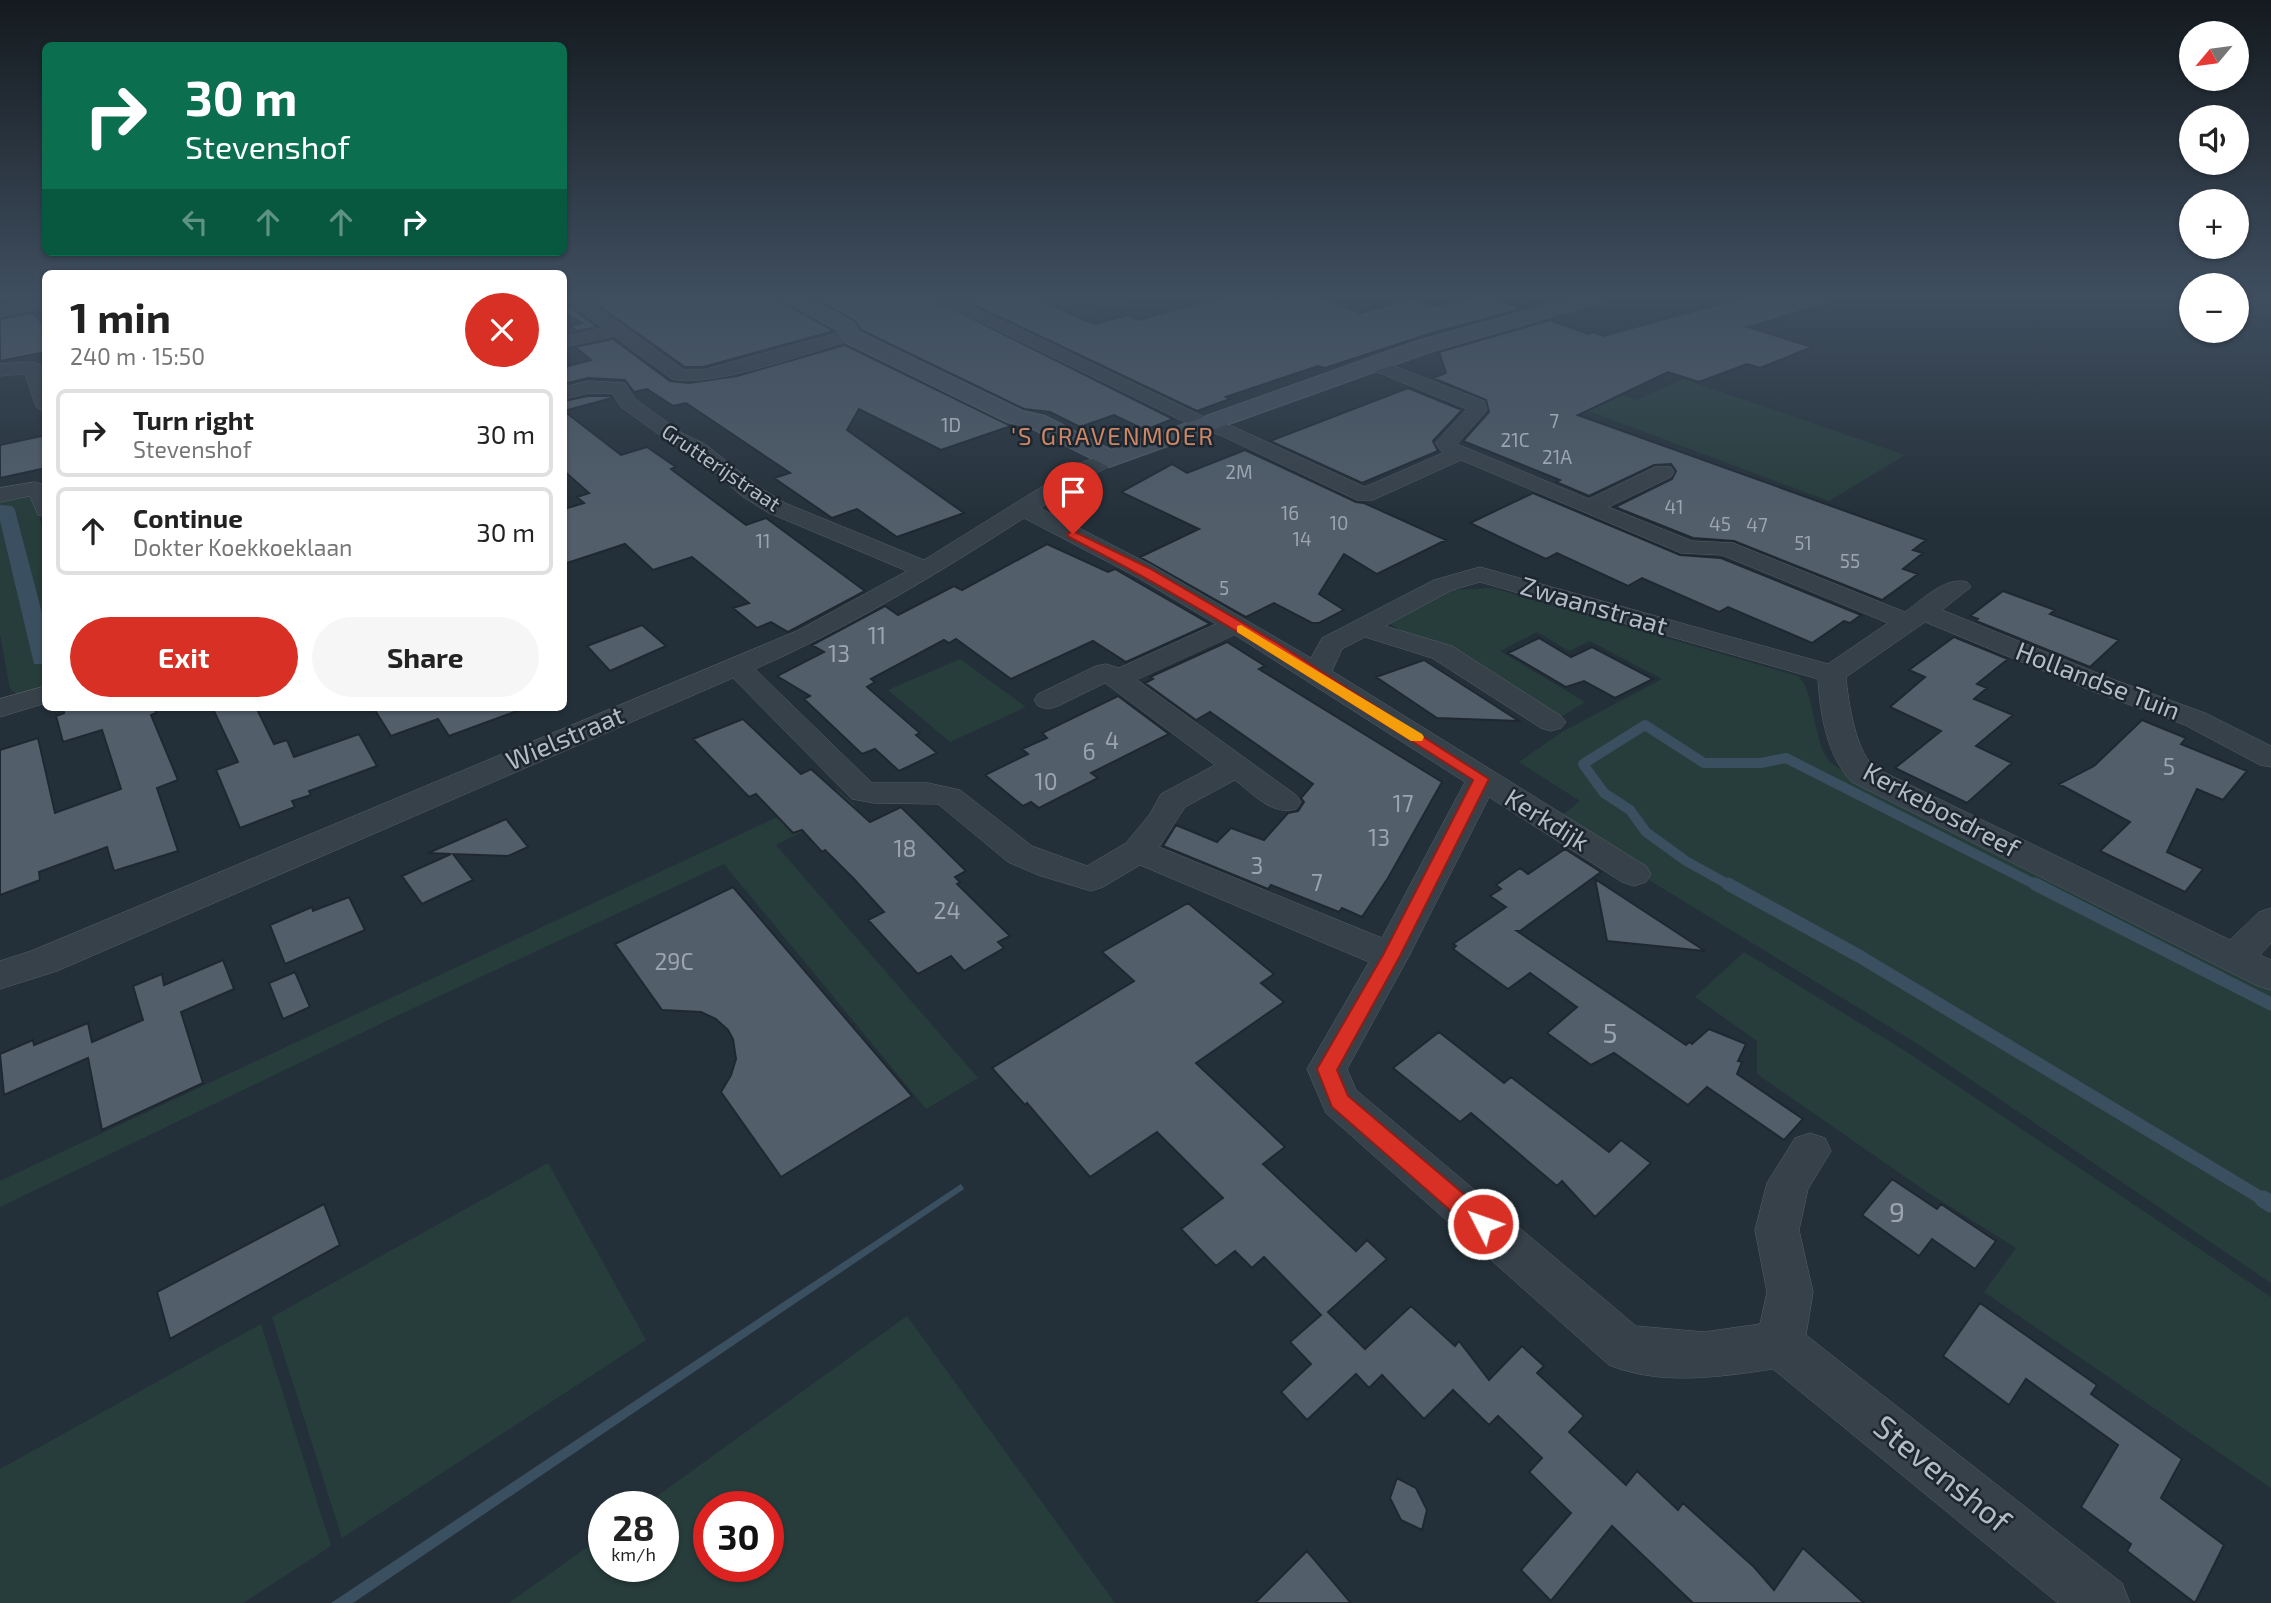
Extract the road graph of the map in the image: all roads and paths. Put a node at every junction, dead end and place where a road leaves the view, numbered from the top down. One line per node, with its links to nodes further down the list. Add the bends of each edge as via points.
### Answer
1 (33, 370): 11 (street)
2 (667, 370): 9 (street)
3 (671, 370): 4 (street, via 679,375 704,376)
4 (726, 370)
5 (920, 370): 14 (street)
6 (1091, 370): 12 (street)
7 (1357, 370): 12 (street)
8 (1388, 370): 13 (street, via 1478,405 1445,443)
9 (634, 380): 10 (street); 20 (street, Grutterijstraat, via 628,403 698,448 751,492 777,508)
10 (567, 392)
11 (42, 396)
12 (1204, 424): 13 (street, via 1365,495); 14 (street)
13 (1460, 453): 18 (street)
14 (1109, 458): 19 (street, Wielstraat)
15 (1663, 472): 18 (street)
16 (0, 495): 17 (street, via 35,489)
17 (42, 499)
18 (1589, 507): 22 (street, via 1689,548 1724,548)
19 (1026, 510): 20 (street, Wielstraat); 23 (street, Kerkdijk)
20 (926, 570): 27 (street, Wielstraat, via 808,636)
21 (1958, 587): 22 (street)
22 (1914, 616): 28 (street); 35 (street, Hollandse Tuin, via 2195,719)
23 (1235, 625): 26 (street, Kerkdijk); 30 (street)
24 (1364, 628): 25 (street, Zwaanstraat); 28 (street, Zwaanstraat, via 1443,585 1480,574); 34 (street, via 1442,652)
25 (1331, 644): 26 (street, Zwaanstraat); 29 (street)
26 (1272, 646): 29 (street, Kerkdijk)
27 (738, 667): 39 (street, via 863,792 913,791 951,797 1013,850 1091,879); 44 (street, Wielstraat, via 44,961)
28 (1832, 674): 43 (street, Kerkebosdreef, via 1832,691 1852,762 1862,774)
29 (1316, 676): 37 (street, Kerkdijk)
30 (1117, 679): 32 (street, via 1106,672); 36 (street)
31 (42, 695): 33 (street)
32 (1048, 700)
33 (0, 707)
34 (1551, 722)
35 (2271, 758)
36 (1237, 766): 38 (street); 39 (street, via 1172,801)
37 (1482, 779): 40 (street, Kerkdijk); 42 (street)
38 (1285, 802)
39 (1138, 851): 42 (street)
40 (1634, 874)
41 (2271, 921): 43 (street)
42 (1391, 956): 47 (street, via 1327,1069 1340,1101 1626,1348 1704,1356)
43 (2235, 958): 45 (street, Kerkebosdreef)
44 (0, 975)
45 (2271, 976)
46 (1810, 1152): 47 (street, via 1788,1183 1777,1230 1790,1292)
47 (1780, 1345): 48 (street, Stevenshof)
48 (2102, 1603)

